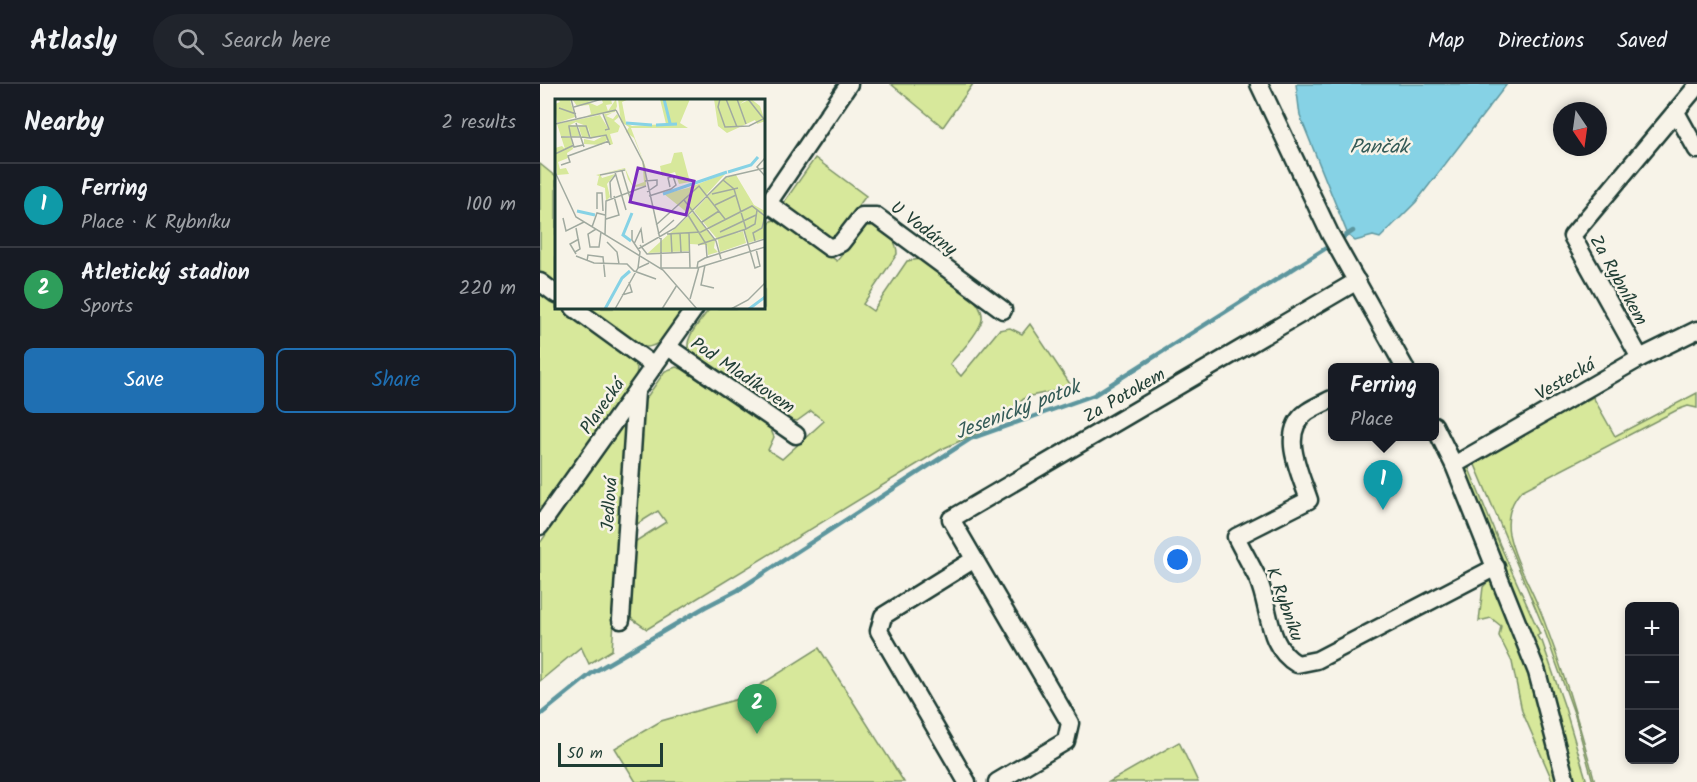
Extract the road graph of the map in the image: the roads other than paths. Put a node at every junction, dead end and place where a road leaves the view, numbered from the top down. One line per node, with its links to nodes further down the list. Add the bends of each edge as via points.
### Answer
1 (849, 84): 6 (street)
2 (1259, 84): 7 (street, via 1329,234)
3 (1697, 86): 4 (street, Za Rybníkem)
4 (1676, 112): 5 (street); 15 (street, Za Rybníkem, via 1572,236)
5 (1697, 150)
6 (766, 206): 12 (street, U Vodárny, via 830,248 841,243 862,216 876,216)
7 (1356, 281): 16 (street); 24 (street, Za Potokem, via 951,519)
8 (540, 282): 9 (street)
9 (555, 293)
10 (575, 309): 17 (street)
11 (694, 309): 14 (street, Plavecká)
12 (1003, 310)
13 (1697, 330): 15 (street, Vestecká)
14 (668, 347): 17 (street, Plavecká); 20 (street, Pod Mladíkovem)
15 (1640, 358): 22 (street, Vestecká)
16 (1398, 363)
17 (654, 366): 18 (street, Plavecká)
18 (636, 390): 23 (street, Plavecká); 26 (street, Jedlová)
19 (1328, 401): 25 (street, K Rybníku, via 1305,413 1295,426 1292,446 1309,500 1236,537 1258,581 1271,630 1283,656 1297,664 1317,660)
20 (796, 435)
21 (1439, 435): 22 (street)
22 (1454, 465): 25 (street)
23 (540, 526)
24 (973, 560): 27 (street, via 883,616 879,631); 28 (street, Za Potokem, via 1070,723 1066,741)
25 (1496, 567): 29 (street, via 1537,672)
26 (621, 620)
27 (967, 782)
28 (997, 782)
29 (1566, 782)

